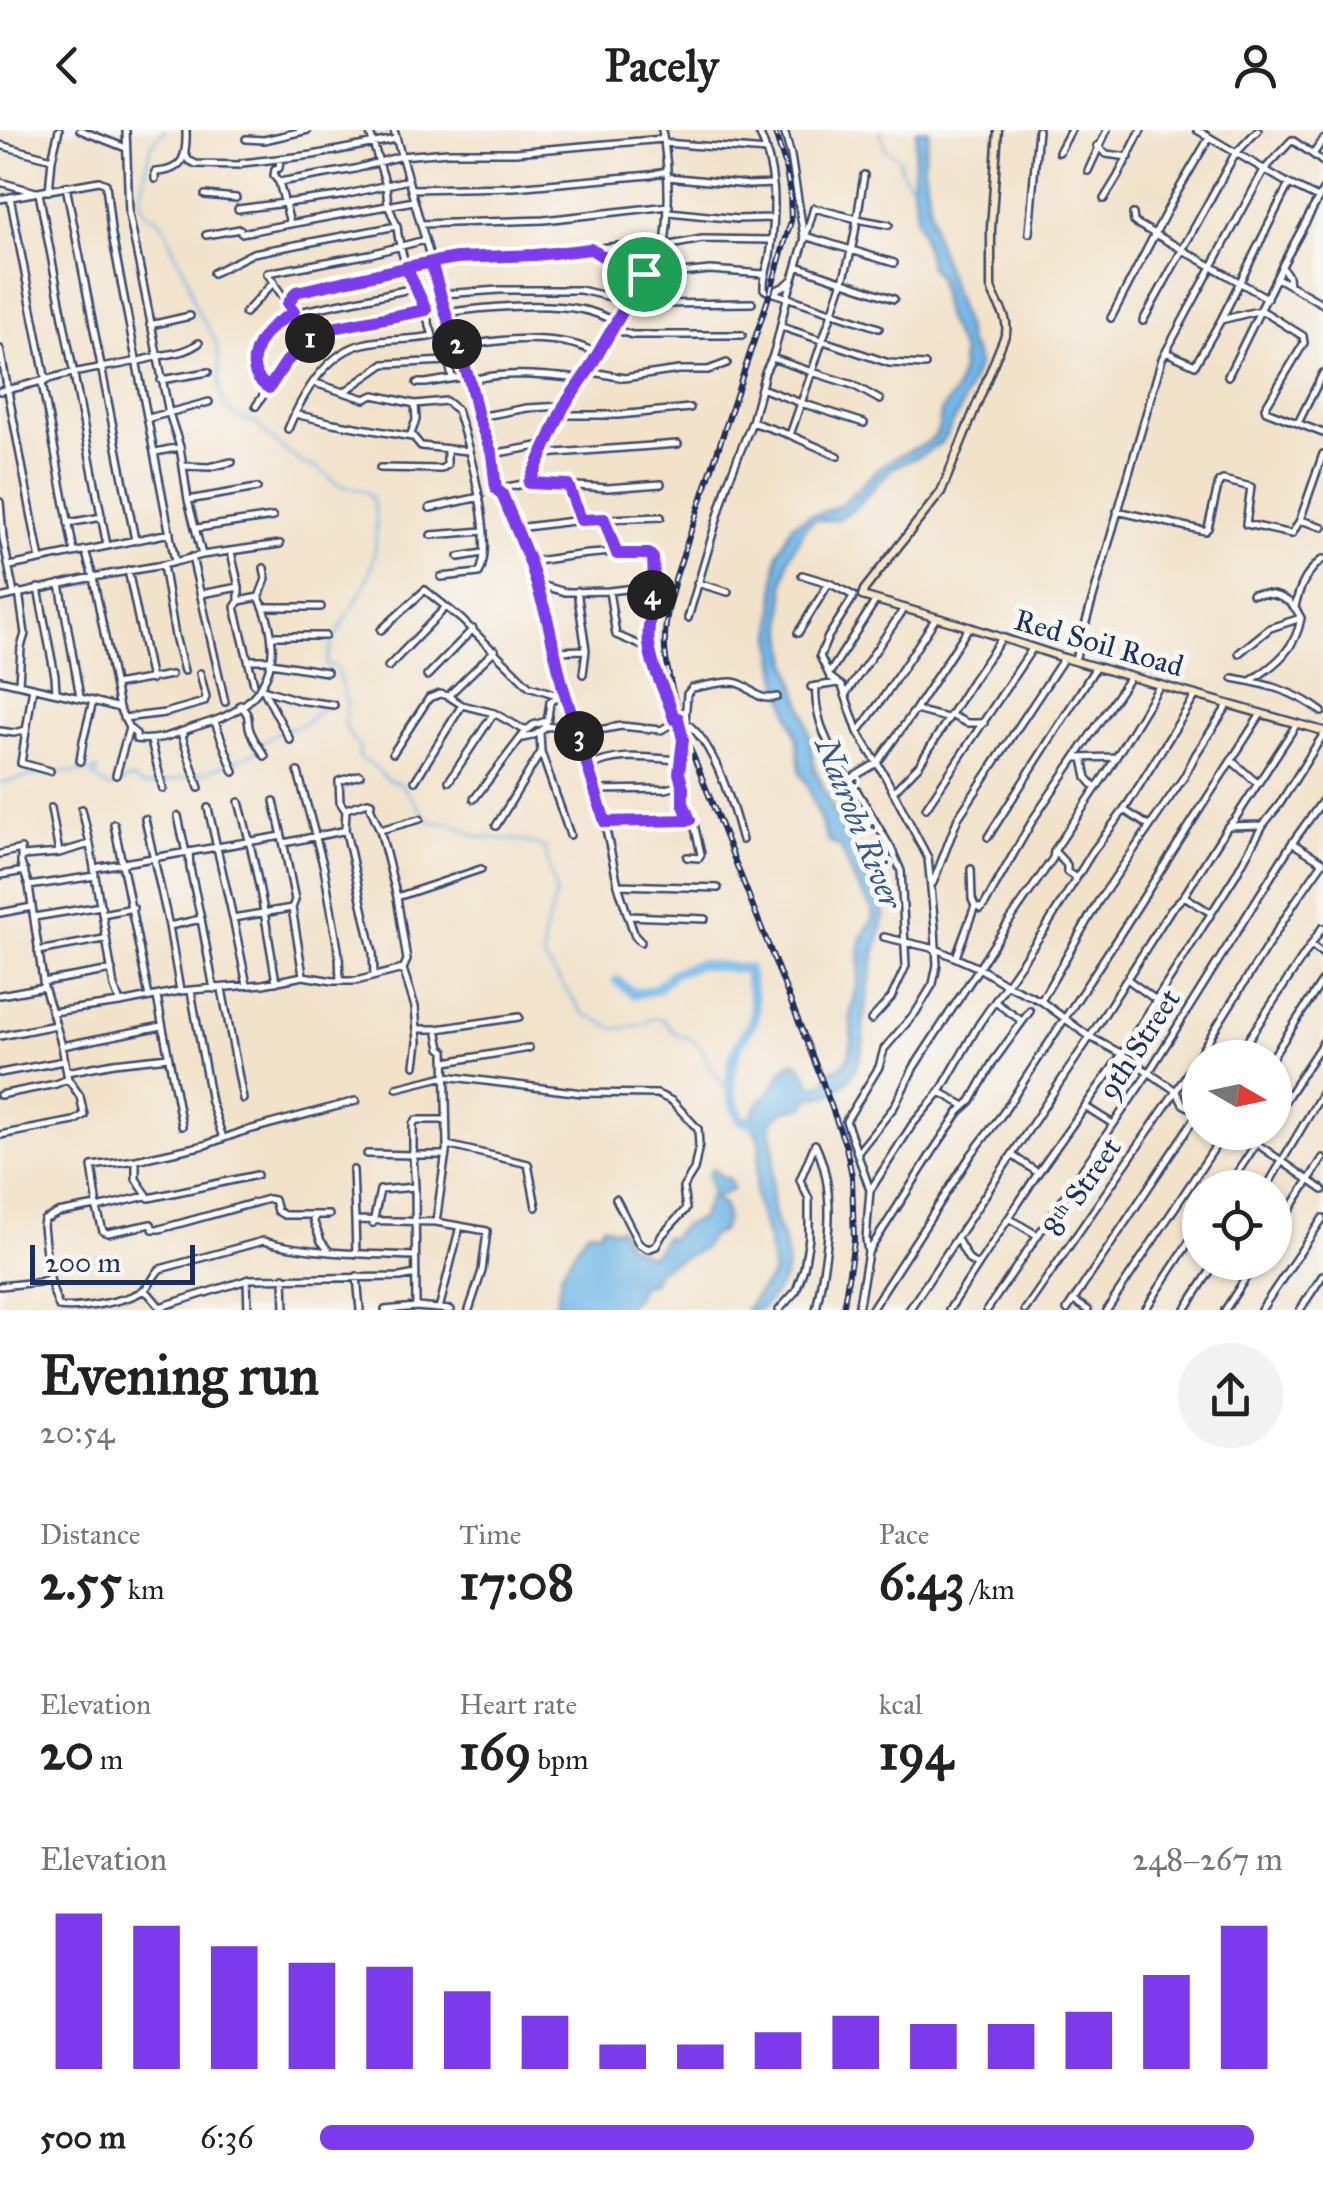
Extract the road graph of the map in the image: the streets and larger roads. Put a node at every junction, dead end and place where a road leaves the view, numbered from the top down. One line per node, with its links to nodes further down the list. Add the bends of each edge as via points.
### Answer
1 (59, 130): 36 (street)
2 (80, 130): 28 (street)
3 (126, 130): 28 (street)
4 (186, 130): 32 (street)
5 (311, 130): 20 (street)
6 (368, 130): 25 (street)
7 (394, 130): 21 (street)
8 (662, 130): 24 (street)
9 (758, 130): 29 (street)
10 (784, 130): 77 (street)
11 (998, 130): 248 (street, via 991,287 1006,332 941,492)
12 (1038, 130): 74 (street)
13 (1071, 130): 30 (street)
14 (1107, 130): 27 (street)
15 (1141, 130): 35 (street)
16 (1197, 130): 19 (street)
17 (1258, 130): 33 (street)
18 (1298, 130): 22 (street)
19 (1209, 138): 33 (street); 76 (street)
20 (246, 139)
21 (396, 139): 25 (street); 34 (street)
22 (1292, 140): 31 (street); 40 (street)
23 (1323, 140): 31 (street)
24 (664, 141): 29 (street); 34 (street); 42 (street)
25 (372, 143): 37 (street); 39 (street)
26 (0, 145): 36 (street)
27 (1098, 146): 35 (street); 41 (street)
28 (126, 148): 120 (street, via 129,214)
29 (767, 151): 48 (street)
30 (1058, 152)
31 (1314, 153): 38 (street)
32 (185, 154): 37 (street, via 196,164); 44 (street, via 176,169 156,172)
33 (1235, 154): 40 (street); 83 (street)
34 (401, 156): 39 (street); 45 (street)
35 (1128, 158): 61 (street)
36 (52, 159): 53 (street)
37 (280, 160): 47 (street, via 274,176)
38 (1323, 162)
39 (378, 163): 47 (street); 50 (street)
40 (1264, 170): 49 (street); 87 (street)
41 (1088, 171)
42 (668, 174): 48 (street); 52 (street); 66 (street)
43 (864, 175): 69 (street)
44 (155, 180)
45 (408, 180): 50 (street); 52 (street)
46 (0, 182): 55 (street)
47 (279, 182): 63 (street)
48 (773, 184): 68 (street)
49 (1289, 184): 59 (street); 98 (street)
50 (386, 185): 63 (street); 64 (street)
51 (66, 186): 53 (street); 137 (street, via 99,181 107,187); 139 (street)
52 (411, 189): 62 (street)
53 (48, 190): 55 (street)
54 (1323, 190): 59 (street)
55 (40, 193): 57 (street); 143 (street)
56 (206, 195): 58 (street)
57 (10, 197): 60 (street); 150 (street)
58 (236, 198)
59 (1318, 198): 90 (street)
60 (0, 199)
61 (1104, 199)
62 (414, 201): 64 (street); 71 (street)
63 (284, 204): 65 (street); 70 (street)
64 (388, 205): 70 (street); 73 (street)
65 (238, 209)
66 (669, 209): 68 (street); 71 (street); 80 (street)
67 (1133, 214): 76 (street, via 1134,222)
68 (772, 218): 79 (street)
69 (858, 219): 72 (street); 77 (street, via 814,208); 84 (street)
70 (290, 223): 75 (street)
71 (420, 224): 78 (street)
72 (889, 225)
73 (397, 226): 81 (street); 92 (street, via 252,253)
74 (1029, 233)
75 (206, 235)
76 (1156, 235): 83 (street); 117 (street)
77 (804, 238): 84 (street); 88 (street)
78 (425, 240): 81 (street); 85 (street)
79 (772, 240): 80 (street); 93 (street)
80 (665, 243): 82 (street); 91 (street)
81 (398, 246): 89 (street); 97 (street, via 267,274)
82 (591, 249): 85 (street); 91 (street)
83 (1182, 250): 87 (street); 119 (street)
84 (853, 251): 86 (street); 96 (street)
85 (431, 262): 89 (street); 102 (street)
86 (894, 263)
87 (1210, 265): 98 (street); 131 (street)
88 (797, 266): 95 (street); 96 (street)
89 (406, 267): 100 (street); 108 (street, via 299,290)
90 (1282, 267): 94 (street); 99 (street)
91 (645, 271): 93 (street); 104 (street)
92 (213, 274)
93 (764, 274): 101 (street, via 764,289)
94 (1277, 278): 99 (street); 106 (street)
95 (793, 279): 101 (street); 103 (street)
96 (845, 281): 105 (street); 113 (street)
97 (274, 282): 108 (street); 114 (street)
98 (1238, 283): 106 (street); 118 (street)
99 (1289, 286): 109 (street)
100 (415, 288): 110 (street); 112 (street)
101 (774, 292): 103 (street)
102 (442, 294): 104 (street, via 580,290); 115 (street)
103 (787, 297): 113 (street); 122 (street)
104 (629, 298): 107 (street, via 653,304); 121 (street)
105 (894, 298)
106 (1267, 298): 111 (street)
107 (752, 303)
108 (288, 304): 112 (street)
109 (1323, 304)
110 (426, 310): 125 (street); 153 (street, via 317,331)
111 (1261, 310): 118 (street); 145 (street); 171 (street, via 1304,340 1265,406)
112 (294, 312): 153 (street, via 270,329 254,356 257,378)
113 (832, 312): 123 (street); 127 (street)
114 (245, 313)
115 (446, 314): 121 (street, via 572,308); 129 (street)
116 (190, 316): 120 (street)
117 (1111, 318)
118 (1221, 320): 131 (street, via 1195,366)
119 (1143, 321)
120 (150, 324): 133 (street)
121 (613, 325): 124 (street, via 632,335); 132 (street)
122 (782, 327): 127 (street); 134 (street)
123 (879, 328)
124 (742, 335)
125 (433, 336): 126 (street); 151 (street, via 352,348)
126 (444, 338): 129 (street); 135 (street)
127 (822, 341): 138 (street, via 889,363); 142 (street)
128 (199, 343): 133 (street)
129 (458, 344): 132 (street, via 546,341); 148 (street)
130 (0, 349): 155 (street)
131 (1166, 352): 198 (street)
132 (597, 354): 140 (street)
133 (157, 356): 137 (street); 149 (street)
134 (772, 358): 142 (street); 154 (street)
135 (448, 361): 146 (street); 156 (street, via 384,364)
136 (727, 363): 140 (street, via 624,378)
137 (136, 364): 139 (street); 168 (street)
138 (926, 365)
139 (102, 368): 143 (street); 213 (street)
140 (588, 371): 147 (street)
141 (208, 372): 149 (street)
142 (812, 372): 157 (street); 159 (street)
143 (72, 373): 150 (street); 199 (street)
144 (1323, 373): 171 (street)
145 (1228, 376)
146 (452, 378): 148 (street); 152 (street)
147 (582, 378): 148 (street); 162 (street)
148 (469, 379): 167 (street)
149 (162, 380): 164 (street)
150 (44, 382): 155 (street); 205 (street)
151 (315, 382): 156 (street); 165 (street)
152 (417, 383)
153 (269, 388): 161 (street)
154 (762, 388): 159 (street); 169 (street)
155 (4, 390): 225 (street)
156 (344, 392): 160 (street)
157 (880, 400)
158 (209, 402): 164 (street)
159 (801, 403): 170 (street); 174 (street)
160 (416, 404): 175 (street); 180 (street, via 454,406)
161 (256, 406)
162 (564, 406): 166 (street); 167 (street)
163 (690, 408): 166 (street)
164 (168, 413): 168 (street); 178 (street)
165 (294, 414): 172 (street); 175 (street)
166 (560, 415): 176 (street)
167 (478, 417): 182 (street)
168 (148, 418): 181 (street)
169 (752, 422): 174 (street); 235 (street)
170 (864, 423)
171 (1298, 423): 173 (street)
172 (288, 428)
173 (1323, 432)
174 (790, 435): 185 (street)
175 (412, 437): 179 (street, via 425,448)
176 (548, 444): 182 (street); 183 (street)
177 (678, 444): 183 (street)
178 (180, 447): 181 (street); 187 (street)
179 (448, 449): 180 (street); 188 (street, via 441,468)
180 (468, 450): 194 (street)
181 (156, 452): 210 (street)
182 (492, 454): 193 (street)
183 (544, 454): 189 (street)
184 (1323, 454): 204 (street)
185 (838, 456)
186 (232, 462): 187 (street)
187 (183, 466): 195 (street)
188 (380, 468)
189 (529, 483): 191 (street); 193 (street)
190 (661, 484): 191 (street)
191 (568, 485): 203 (street)
192 (257, 488): 195 (street)
193 (496, 489): 208 (street)
194 (480, 497): 197 (street); 209 (street)
195 (188, 500): 207 (street)
196 (0, 502): 212 (street)
197 (430, 508)
198 (1118, 511): 204 (street, via 1205,531 1224,480 1252,487 1246,524 1292,534); 276 (street)
199 (102, 517): 205 (street); 215 (street)
200 (273, 517): 207 (street)
201 (661, 517): 202 (street)
202 (604, 519): 203 (street); 220 (street)
203 (581, 520): 208 (street)
204 (1300, 520): 206 (street)
205 (68, 523): 217 (street)
206 (1323, 527)
207 (197, 528): 221 (street)
208 (517, 528): 227 (street)
209 (484, 531): 211 (street); 219 (street)
210 (170, 534): 213 (street); 226 (street)
211 (431, 534)
212 (2, 537): 229 (street)
213 (135, 540): 215 (street)
214 (280, 544): 218 (street)
215 (107, 546): 216 (street)
216 (85, 550): 217 (street); 233 (street)
217 (74, 552): 225 (street)
218 (231, 552): 221 (street); 239 (street)
219 (482, 554): 223 (street); 234 (street, via 479,573)
220 (617, 554): 227 (street); 240 (street, via 652,556)
221 (202, 555): 222 (street)
222 (192, 557): 226 (street); 246 (street)
223 (459, 557)
224 (1323, 559): 256 (street, via 1302,583)
225 (40, 560): 229 (street)
226 (175, 561): 228 (street)
227 (530, 562): 238 (street)
228 (163, 565): 231 (street); 280 (street)
229 (10, 566): 245 (street)
230 (264, 568): 249 (street)
231 (128, 570): 233 (street); 290 (street)
232 (802, 575): 236 (street)
233 (93, 577): 237 (street); 294 (street)
234 (441, 577)
235 (697, 583): 244 (street); 258 (street)
236 (829, 583): 248 (street); 264 (street)
237 (60, 584): 241 (street); 304 (street)
238 (537, 584): 242 (street); 272 (street)
239 (239, 586): 246 (street); 252 (street)
240 (653, 586): 243 (street); 268 (street)
241 (38, 588): 245 (street); 298 (street)
242 (577, 591): 243 (street); 271 (street)
243 (609, 591): 268 (street, via 616,635)
244 (728, 592)
245 (16, 593): 250 (street); 293 (street, via 24,634)
246 (200, 594): 306 (street)
247 (1252, 594): 256 (street, via 1284,598)
248 (858, 596): 251 (street, Red Soil Road); 284 (street, via 822,648)
249 (259, 597): 252 (street); 254 (street)
250 (0, 598)
251 (876, 600): 257 (street, Red Soil Road); 284 (street)
252 (239, 601): 275 (street)
253 (320, 606): 254 (street)
254 (264, 607): 265 (street)
255 (446, 607): 262 (street, via 425,590); 263 (street); 279 (street)
256 (1295, 607): 260 (street)
257 (904, 609): 259 (street, Red Soil Road); 300 (street)
258 (688, 618)
259 (936, 618): 261 (street, Red Soil Road); 329 (street)
260 (1300, 618): 273 (street, via 1270,628); 291 (street, via 1290,649)
261 (970, 627): 267 (street, Red Soil Road); 313 (street)
262 (381, 630)
263 (473, 630): 270 (street); 286 (street)
264 (798, 633)
265 (271, 636): 266 (street); 277 (street)
266 (325, 636)
267 (1002, 638): 269 (street, Red Soil Road); 316 (street)
268 (649, 649): 318 (street)
269 (1032, 649): 274 (street, Red Soil Road); 320 (street)
270 (494, 650): 299 (street, via 529,686); 302 (street)
271 (586, 650): 272 (street); 283 (street)
272 (554, 651): 299 (street)
273 (1239, 653)
274 (1064, 658): 276 (street, Red Soil Road); 408 (street, via 965,807)
275 (248, 660): 277 (street); 297 (street)
276 (1075, 660): 278 (street, Red Soil Road)
277 (271, 662): 281 (street); 297 (street)
278 (1096, 666): 287 (street, Red Soil Road); 384 (street)
279 (388, 668)
280 (184, 671)
281 (327, 672)
282 (200, 674): 317 (street, via 204,702)
283 (582, 674)
284 (829, 674): 292 (street)
285 (171, 675): 290 (street)
286 (426, 676)
287 (1130, 677): 295 (street, Red Soil Road); 339 (street)
288 (1233, 678): 291 (street)
289 (0, 680): 293 (street)
290 (151, 680): 294 (street)
291 (1250, 681): 312 (street)
292 (840, 683): 300 (street); 350 (street, via 814,686 829,746)
293 (20, 684): 296 (street)
294 (115, 685): 311 (street)
295 (1160, 685): 301 (street, Red Soil Road); 338 (street)
296 (33, 687): 298 (street); 325 (street)
297 (259, 688): 308 (street); 310 (street); 333 (street)
298 (56, 691): 304 (street)
299 (561, 692): 321 (street, via 550,702); 323 (street)
300 (844, 695): 329 (street)
301 (1196, 695): 307 (street, Red Soil Road); 368 (street)
302 (448, 696): 309 (street); 336 (street, via 429,698)
303 (776, 696): 318 (street, via 761,698 734,682 692,688)
304 (80, 697): 305 (street)
305 (93, 701): 311 (street); 341 (street)
306 (225, 702)
307 (1228, 704): 315 (street, Red Soil Road); 378 (street)
308 (334, 705)
309 (462, 705): 314 (street); 351 (street)
310 (240, 706): 319 (street); 337 (street)
311 (119, 708): 317 (street)
312 (1323, 709)
313 (915, 710): 316 (street); 343 (street)
314 (494, 713): 326 (street); 352 (street)
315 (1261, 714): 322 (street, Red Soil Road); 342 (street)
316 (948, 716): 320 (street); 359 (street)
317 (123, 718): 324 (street)
318 (679, 719): 323 (street, via 661,730); 340 (street); 386 (street, via 696,732 728,789)
319 (213, 722): 328 (street); 346 (street)
320 (984, 723): 366 (street)
321 (546, 724): 323 (street); 326 (street); 331 (street)
322 (1296, 725): 330 (street, Red Soil Road); 353 (street)
323 (576, 727): 344 (street)
324 (129, 728): 334 (street, via 136,739); 349 (street)
325 (26, 730): 327 (street); 345 (street, via 21,764)
326 (526, 730): 332 (street)
327 (0, 731)
328 (185, 732): 334 (street); 355 (street)
329 (858, 732): 343 (street)
330 (1323, 733): 376 (street)
331 (540, 734): 332 (street); 335 (street)
332 (520, 738): 360 (street)
333 (290, 740)
334 (151, 741): 357 (street)
335 (541, 752): 377 (street); 382 (street)
336 (393, 753)
337 (265, 756)
338 (1116, 756): 339 (street); 356 (street)
339 (1080, 758): 356 (street); 412 (street, via 1034,818 981,909)
340 (680, 760): 344 (street, via 607,758); 354 (street)
341 (80, 761)
342 (1232, 762): 353 (street); 462 (street)
343 (877, 763): 350 (street); 359 (street)
344 (589, 766): 358 (street)
345 (50, 770)
346 (234, 772)
347 (298, 772): 383 (street)
348 (360, 775): 369 (street, via 339,781)
349 (116, 776)
350 (850, 779): 430 (street, via 901,872)
351 (414, 781)
352 (449, 781)
353 (1258, 783): 379 (street)
354 (682, 785): 358 (street); 373 (street)
355 (199, 788)
356 (1096, 788): 391 (street)
357 (163, 789)
358 (595, 790): 374 (street)
359 (893, 792): 408 (street, via 928,858)
360 (474, 799)
361 (1323, 800): 389 (street, 9th Street)
362 (274, 801): 385 (street)
363 (239, 802): 387 (street)
364 (51, 808): 393 (street)
365 (208, 808): 390 (street)
366 (926, 808)
367 (82, 809): 388 (street)
368 (1124, 810): 378 (street); 405 (street)
369 (346, 811): 380 (street, via 372,803); 381 (street)
370 (178, 816): 392 (street)
371 (420, 819): 380 (street)
372 (144, 820): 397 (street)
373 (690, 820): 374 (street); 396 (street, via 701,854)
374 (605, 822): 406 (street)
375 (114, 824): 399 (street)
376 (1263, 825): 379 (street); 419 (street)
377 (496, 826)
378 (1149, 826): 456 (street)
379 (1228, 826): 410 (street)
380 (380, 830): 411 (street)
381 (345, 832): 383 (street); 439 (street)
382 (570, 835)
383 (317, 836): 385 (street); 441 (street)
384 (988, 837)
385 (283, 840): 387 (street); 415 (street, via 296,900)
386 (742, 840)
387 (250, 841): 390 (street); 417 (street)
388 (90, 844): 393 (street); 403 (street)
389 (1292, 844): 398 (street); 482 (street, 9th Street)
390 (218, 847): 392 (street); 422 (street)
391 (1054, 851): 405 (street); 436 (street)
392 (187, 852): 397 (street); 424 (street)
393 (59, 853): 395 (street)
394 (0, 854): 395 (street, via 21,849)
395 (23, 856): 401 (street)
396 (687, 856)
397 (155, 858): 399 (street); 425 (street)
398 (1323, 862): 487 (street, 8ᵗʰ Street)
399 (124, 863): 403 (street); 414 (street)
400 (481, 869): 411 (street)
401 (26, 870): 404 (street); 407 (street)
402 (971, 870): 412 (street)
403 (94, 872): 407 (street); 416 (street)
404 (0, 875)
405 (1076, 878): 447 (street)
406 (618, 885): 409 (street); 420 (street)
407 (29, 886): 413 (street)
408 (932, 886): 432 (street)
409 (718, 888)
410 (1184, 896): 419 (street); 442 (street)
411 (396, 897): 437 (street)
412 (975, 906): 435 (street)
413 (32, 907): 418 (street); 421 (street)
414 (133, 908): 416 (street); 454 (street)
415 (292, 908): 417 (street); 440 (street)
416 (101, 910): 421 (street); 428 (street)
417 (265, 912): 422 (street); 444 (street)
418 (0, 913)
419 (1212, 913): 455 (street)
420 (628, 916): 423 (street); 429 (street)
421 (34, 918): 433 (street)
422 (233, 918): 446 (street)
423 (705, 919)
424 (201, 920): 425 (street); 449 (street)
425 (170, 926): 450 (street)
426 (1323, 927): 431 (street)
427 (884, 937): 430 (street)
428 (106, 939): 433 (street); 438 (street)
429 (641, 942)
430 (906, 942): 432 (street); 463 (street, via 904,976)
431 (1310, 945): 434 (street); 471 (street)
432 (936, 950): 435 (street); 505 (street, via 933,984 884,1048 846,1121)
433 (38, 951): 445 (street)
434 (1323, 954)
435 (956, 957): 436 (street)
436 (979, 968): 447 (street); 505 (street, via 894,1107)
437 (403, 969): 439 (street); 467 (street)
438 (112, 970): 445 (street); 458 (street)
439 (374, 975): 441 (street)
440 (303, 976): 441 (street); 444 (street)
441 (340, 980)
442 (1127, 980): 455 (street); 470 (street)
443 (1323, 980): 472 (street)
444 (276, 982): 446 (street)
445 (44, 984): 452 (street); 460 (street)
446 (246, 985): 448 (street)
447 (1007, 985): 456 (street); 457 (street)
448 (222, 988): 449 (street); 491 (street)
449 (214, 989): 451 (street)
450 (180, 991): 451 (street); 453 (street)
451 (190, 991): 500 (street)
452 (0, 994)
453 (157, 996): 454 (street); 466 (street)
454 (149, 998): 458 (street)
455 (1156, 1000): 476 (street)
456 (1041, 1001): 462 (street)
457 (995, 1002): 464 (street); 488 (street)
458 (120, 1004): 460 (street)
459 (1030, 1011): 464 (street)
460 (52, 1012): 465 (street)
461 (519, 1017): 468 (street)
462 (1064, 1018): 470 (street); 565 (street)
463 (871, 1020)
464 (1022, 1022): 494 (street)
465 (56, 1024): 469 (street); 474 (street)
466 (162, 1026): 474 (street); 477 (street)
467 (417, 1030): 468 (street); 480 (street)
468 (437, 1030): 479 (street)
469 (0, 1036)
470 (1090, 1037): 476 (street); 509 (street)
471 (1248, 1040)
472 (1284, 1040)
473 (1323, 1042): 486 (street)
474 (62, 1046): 478 (street)
475 (530, 1048): 479 (street)
476 (1122, 1054): 482 (street); 495 (street)
477 (168, 1056): 483 (street); 498 (street)
478 (64, 1060): 481 (street); 483 (street)
479 (446, 1062): 484 (street)
480 (416, 1065)
481 (0, 1072)
482 (1149, 1072): 487 (street); 497 (street, 9th Street)
483 (67, 1075): 490 (street, via 56,1084); 499 (street, via 83,1104 81,1118)
484 (445, 1076): 485 (street); 496 (street); 522 (street, via 582,1093 648,1093 672,1101 698,1130 694,1170 683,1188 686,1209 648,1248 639,1244)
485 (398, 1088)
486 (1292, 1090)
487 (1176, 1091): 493 (street); 569 (street, 8ᵗʰ Street)
488 (940, 1092): 494 (street); 519 (street)
489 (1323, 1092): 512 (street)
490 (0, 1095)
491 (243, 1099)
492 (356, 1101): 500 (street)
493 (1182, 1101)
494 (964, 1106): 539 (street)
495 (1086, 1107): 497 (street); 515 (street)
496 (446, 1120): 502 (street); 507 (street, via 416,1120)
497 (1113, 1124): 535 (street, 9th Street)
498 (182, 1126)
499 (0, 1134)
500 (223, 1138): 511 (street)
501 (1182, 1139): 553 (street)
502 (447, 1145): 508 (street); 525 (street, via 528,1164)
503 (1212, 1150): 572 (street)
504 (1266, 1150): 512 (street)
505 (859, 1151): 519 (street)
506 (367, 1154): 507 (street)
507 (413, 1154): 508 (street); 518 (street)
508 (446, 1155): 533 (street)
509 (1012, 1155): 515 (street); 536 (street)
510 (1323, 1158): 517 (street)
511 (136, 1160): 521 (street, via 136,1179); 524 (street, via 92,1166)
512 (1283, 1161): 514 (street); 517 (street)
513 (353, 1170): 530 (street)
514 (1277, 1170)
515 (1038, 1173): 529 (street)
516 (257, 1175): 521 (street)
517 (1308, 1180): 520 (street); 523 (street)
518 (414, 1187): 531 (street); 532 (street, via 380,1190)
519 (870, 1190): 539 (street)
520 (1323, 1190)
521 (146, 1196): 524 (street)
522 (616, 1199)
523 (1292, 1206)
524 (96, 1207): 526 (street, via 108,1233 151,1224 160,1229 268,1199 284,1216); 547 (street, via 44,1220)
525 (536, 1208)
526 (318, 1215): 527 (street); 537 (street, via 313,1220)
527 (329, 1215)
528 (1323, 1218): 576 (street)
529 (1010, 1219): 535 (street); 542 (street)
530 (355, 1220): 532 (street); 540 (street)
531 (415, 1220): 532 (street); 533 (street); 541 (street)
532 (373, 1222)
533 (436, 1222): 534 (street)
534 (460, 1226): 555 (street); 561 (street, via 487,1231)
535 (1037, 1235): 568 (street, 9th Street)
536 (957, 1239): 542 (street); 566 (street)
537 (329, 1251): 540 (street); 552 (street, via 263,1240 160,1269)
538 (1182, 1252): 573 (street)
539 (868, 1253): 564 (street)
540 (356, 1254): 541 (street)
541 (415, 1256): 543 (street)
542 (976, 1265): 567 (street)
543 (416, 1274): 545 (street); 554 (street)
544 (1323, 1275): 577 (street)
545 (357, 1276): 546 (street); 558 (street)
546 (284, 1277): 548 (street); 557 (street)
547 (50, 1278): 551 (street); 552 (street, via 64,1309)
548 (247, 1280): 552 (street, via 162,1307); 556 (street)
549 (1205, 1280): 574 (street)
550 (1244, 1280): 575 (street)
551 (0, 1286)
552 (143, 1290)
553 (1074, 1301): 570 (street); 571 (street)
554 (416, 1307): 555 (street); 559 (street)
555 (439, 1309): 560 (street)
556 (248, 1310)
557 (285, 1310)
558 (360, 1310)
559 (386, 1310)
560 (451, 1310)
561 (469, 1310)
562 (779, 1310): 563 (street, via 804,1268 809,1199 800,1180 815,1144 825,1182 828,1246)
563 (816, 1310)
564 (858, 1310)
565 (871, 1310)
566 (909, 1310)
567 (949, 1310)
568 (987, 1310)
569 (1026, 1310)
570 (1067, 1310)
571 (1088, 1310)
572 (1108, 1310)
573 (1144, 1310)
574 (1186, 1310)
575 (1225, 1310)
576 (1260, 1310)
577 (1300, 1310)

